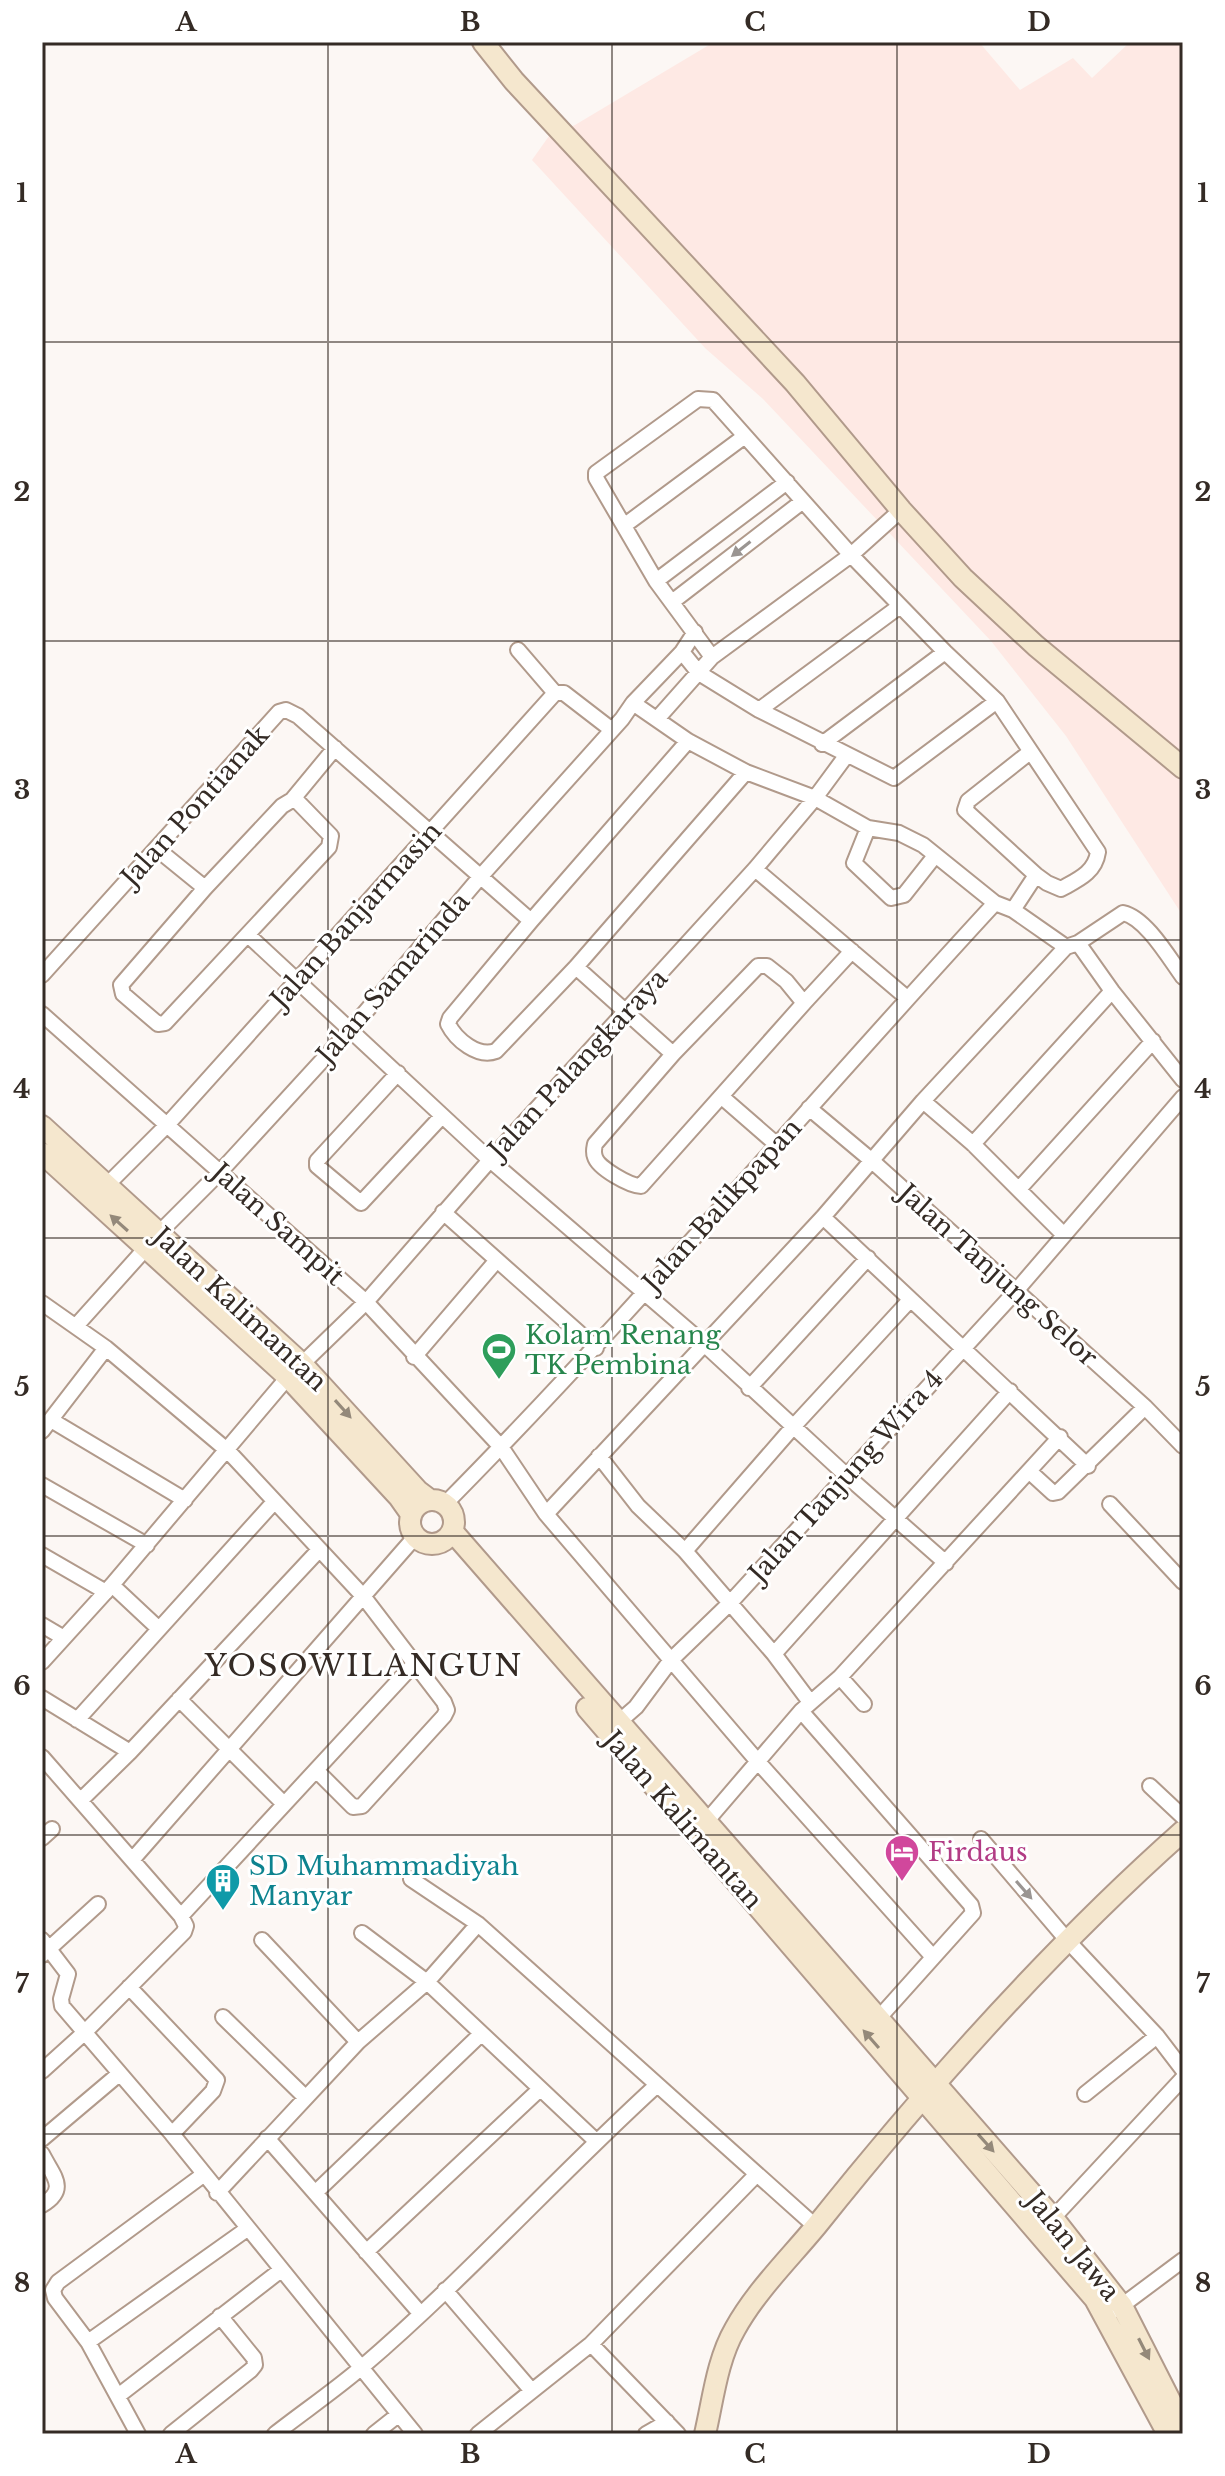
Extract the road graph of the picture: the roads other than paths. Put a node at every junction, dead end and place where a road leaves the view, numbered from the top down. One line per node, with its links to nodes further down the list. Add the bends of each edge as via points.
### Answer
1 (483, 42): 5 (main road, via 795,383)
2 (745, 436): 3 (street); 6 (street); 6 (street, via 713,400 698,399 600,468 596,478)
3 (787, 482): 4 (street); 8 (street)
4 (803, 501): 7 (street); 9 (street, one-way to 9)
5 (893, 517): 7 (street); 28 (main road)
6 (625, 525): 8 (street)
7 (851, 555): 10 (street); 15 (street)
8 (656, 581): 9 (street)
9 (672, 602): 11 (street)
10 (900, 606): 14 (street); 20 (street)
11 (695, 632): 13 (street, Jalan Samarinda); 15 (street)
12 (518, 650): 17 (street)
13 (682, 652): 16 (street); 19 (street, Jalan Samarinda)
14 (945, 652): 18 (street); 24 (street)
15 (712, 657): 16 (street)
16 (699, 673): 20 (street); 21 (street)
17 (555, 693): 22 (street, via 564,693); 33 (street, Jalan Banjarmasin)
18 (997, 701): 26 (street); 27 (street, via 894,778)
19 (633, 703): 21 (street); 22 (street, Jalan Samarinda)
20 (759, 710): 24 (street)
21 (657, 719): 23 (street)
22 (617, 725): 38 (street, Jalan Samarinda)
23 (688, 741): 29 (street); 42 (street)
24 (822, 744): 27 (street)
25 (335, 748): 31 (street); 33 (street, Jalan Pontianak); 34 (street, Jalan Pontianak, via 298,716 279,712)
26 (1030, 752): 37 (street, via 965,810); 37 (street, via 1098,852 1086,875 1061,889)
27 (846, 756): 30 (street, Jalan Palangkaraya)
28 (1183, 768)
29 (746, 772): 30 (street); 46 (street)
30 (815, 798): 32 (street); 36 (street, Jalan Palangkaraya)
31 (292, 800): 39 (street); 43 (street, via 332,841)
32 (868, 828): 35 (street, via 899,833); 35 (street, via 854,863 891,898 904,895)
33 (429, 833): 38 (street, Jalan Pontianak); 49 (street, Jalan Banjarmasin)
34 (157, 849): 39 (street); 47 (street, Jalan Pontianak)
35 (934, 857): 40 (street)
36 (755, 869): 45 (street); 53 (street, Jalan Palangkaraya)
37 (1036, 875): 41 (street)
38 (481, 876): 42 (street, Jalan Pontianak); 55 (street, Jalan Samarinda)
39 (205, 888): 43 (street, via 121,985 123,994 158,1024 165,1023)
40 (995, 903): 41 (street); 51 (street, Jalan Balikpapan)
41 (1013, 910): 44 (street)
42 (531, 921): 46 (street, via 450,1018 452,1032 477,1052 496,1051)
43 (248, 935): 49 (street)
44 (1072, 945): 48 (street, via 1127,913 1141,922); 50 (street); 62 (street)
45 (852, 951): 51 (street); 52 (street)
46 (576, 967): 53 (street)
47 (42, 975)
48 (1183, 977)
49 (298, 981): 55 (street); 65 (street, Jalan Banjarmasin)
50 (1112, 991): 56 (street); 68 (street)
51 (907, 998): 63 (street, Jalan Balikpapan)
52 (804, 1003): 57 (street, via 786,981 767,966 758,966); 60 (street)
53 (628, 1011): 57 (street); 70 (street, Jalan Palangkaraya)
54 (42, 1014): 65 (street, Jalan Sampit)
55 (351, 1029): 58 (street); 72 (street, Jalan Samarinda)
56 (1153, 1041): 59 (street); 74 (street)
57 (673, 1054): 60 (street, via 595,1144 597,1162 641,1186)
58 (398, 1073): 64 (street); 64 (street, via 317,1166 361,1203)
59 (1183, 1080)
60 (722, 1097): 67 (street)
61 (1183, 1097): 77 (street, Jalan Tanjung Wira 4)
62 (923, 1101): 68 (street); 71 (street)
63 (809, 1108): 67 (street, Jalan Balikpapan); 71 (street, Jalan Tanjung Selor)
64 (442, 1116): 70 (street)
65 (167, 1125): 72 (street, Jalan Sampit); 73 (street, Jalan Banjarmasin)
66 (42, 1126): 73 (main road, Jalan Kalimantan)
67 (776, 1144): 82 (street, Jalan Balikpapan)
68 (973, 1144): 74 (street)
69 (42, 1153): 78 (main road, Jalan Kalimantan, one-way to 69)
70 (490, 1160): 75 (street, Jalan Palangkaraya); 82 (street)
71 (871, 1160): 76 (street); 81 (street, Jalan Tanjung Selor)
72 (220, 1172): 78 (street, Jalan Samarinda); 84 (street, Jalan Sampit)
73 (107, 1185): 78 (main road, Jalan Kalimantan)
74 (1019, 1189): 77 (street)
75 (443, 1212): 80 (street); 84 (street, Jalan Palangkaraya)
76 (823, 1217): 79 (street); 87 (street)
77 (1063, 1234): 81 (street, Jalan Tanjung Wira 4)
78 (153, 1240): 86 (street, Jalan Samarinda); 92 (main road, Jalan Kalimantan)
79 (868, 1258): 83 (street); 93 (street)
80 (497, 1260): 89 (street); 91 (street)
81 (1016, 1291): 90 (street, Jalan Tanjung Wira 4); 95 (street, Jalan Tanjung Selor)
82 (644, 1292): 87 (street); 89 (street, Jalan Balikpapan)
83 (910, 1300): 90 (street); 97 (street)
84 (366, 1302): 91 (street, Jalan Sampit); 92 (street, Jalan Palangkaraya)
85 (42, 1303): 86 (street)
86 (76, 1326): 88 (street)
87 (703, 1343): 93 (street); 102 (street)
88 (106, 1348): 96 (street); 101 (street)
89 (596, 1348): 100 (street, Jalan Balikpapan)
90 (963, 1348): 94 (street); 105 (street, Jalan Tanjung Wira 4)
91 (414, 1357): 100 (street, Jalan Sampit)
92 (295, 1370): 101 (street, Jalan Palangkaraya); 109 (main road, Jalan Kalimantan, one-way to 109, via 418,1491); 111 (main road, Jalan Kalimantan)
93 (749, 1388): 97 (street)
94 (1010, 1391): 98 (street); 113 (street)
95 (1145, 1407): 99 (street, Jalan Tanjung Selor); 103 (street)
96 (46, 1425): 107 (street)
97 (793, 1427): 105 (street); 118 (street)
98 (1060, 1437): 103 (street); 104 (street)
99 (1183, 1446)
100 (501, 1447): 109 (street, Jalan Balikpapan); 112 (street, Jalan Sampit)
101 (228, 1451): 107 (street, Jalan Palangkaraya); 108 (street)
102 (599, 1456): 112 (street); 118 (street, via 638,1506)
103 (1088, 1466): 104 (street, via 1053,1493)
104 (1030, 1472): 120 (street)
105 (847, 1476): 113 (street); 124 (street, Jalan Tanjung Wira 4)
106 (42, 1485): 116 (street)
107 (185, 1500): 116 (street, Jalan Palangkaraya)
108 (274, 1502): 117 (street); 126 (street)
109 (438, 1502): 111 (main road, via 416,1507); 115 (main road, via 454,1517)
110 (1110, 1504): 121 (street)
111 (411, 1514): 114 (main road)
112 (546, 1514): 129 (street, Jalan Sampit)
113 (895, 1519): 120 (street); 128 (street)
114 (415, 1537): 115 (main road, via 428,1545); 123 (street)
115 (448, 1537): 138 (main road, Jalan Kalimantan)
116 (147, 1545): 122 (street, Jalan Palangkaraya)
117 (318, 1551): 123 (street); 134 (street)
118 (685, 1551): 124 (street)
119 (42, 1555): 122 (street)
120 (946, 1563): 132 (street)
121 (1183, 1582)
122 (109, 1589): 126 (street); 127 (street, Jalan Palangkaraya)
123 (363, 1596): 131 (street); 139 (street)
124 (730, 1603): 128 (street); 129 (street, Jalan Tanjung Wira 4)
125 (42, 1625): 127 (street)
126 (159, 1629): 137 (street)
127 (64, 1638): 130 (street, Jalan Palangkaraya)
128 (774, 1654): 136 (street)
129 (671, 1660): 138 (street, Jalan Tanjung Wira 4, via 636,1707); 142 (street, Jalan Sampit)
130 (42, 1662)
131 (414, 1664): 143 (street); 143 (street, via 447,1710 362,1806 353,1807)
132 (840, 1677): 135 (street); 136 (street)
133 (42, 1698): 137 (street)
134 (179, 1699): 139 (street); 140 (street)
135 (864, 1704)
136 (805, 1707): 142 (street); 161 (street, via 971,1905 969,1919)
137 (77, 1720): 140 (street)
138 (612, 1727): 148 (main road, Jalan Kalimantan); 154 (main road, Jalan Kalimantan)
139 (230, 1750): 146 (street); 151 (street)
140 (130, 1752): 145 (street)
141 (42, 1757): 145 (street)
142 (759, 1763): 148 (street); 161 (street, Jalan Sampit)
143 (316, 1770): 146 (street)
144 (1150, 1786): 147 (street)
145 (81, 1800): 151 (street)
146 (284, 1804): 155 (street)
147 (1183, 1817)
148 (705, 1823): 154 (main road, Jalan Kalimantan)
149 (1183, 1831): 159 (main road)
150 (981, 1839): 159 (street, one-way to 159)
151 (133, 1859): 155 (street)
152 (411, 1879): 156 (street)
153 (98, 1904): 160 (street)
154 (768, 1907): 165 (main road, Jalan Kalimantan); 176 (main road, Jalan Kalimantan, one-way to 154)
155 (181, 1916): 163 (street, via 184,1932)
156 (478, 1924): 162 (street); 174 (street)
157 (362, 1933): 162 (street)
158 (262, 1940): 169 (street)
159 (1067, 1940): 168 (street); 176 (main road)
160 (45, 1948): 166 (street, via 68,1974 62,2006)
161 (933, 1957): 165 (street)
162 (427, 1982): 167 (street); 169 (street)
163 (129, 1987): 166 (street); 179 (street, via 216,2076 213,2091)
164 (223, 2017): 178 (street)
165 (877, 2020): 176 (main road, Jalan Kalimantan)
166 (84, 2033): 171 (street); 172 (street)
167 (481, 2034): 175 (street); 187 (street)
168 (1157, 2036): 170 (street); 177 (street)
169 (358, 2042): 178 (street)
170 (1180, 2061)
171 (42, 2071)
172 (119, 2074): 179 (street); 181 (street)
173 (1183, 2078): 189 (street)
174 (657, 2085): 182 (street); 184 (street)
175 (540, 2089): 182 (street); 192 (street)
176 (928, 2092): 189 (main road, Jalan Jawa, one-way to 189); 190 (main road); 196 (main road, Jalan Jawa, via 1067,2264)
177 (1085, 2094)
178 (305, 2097): 180 (street)
179 (172, 2134): 185 (street)
180 (267, 2138): 186 (street); 187 (street)
181 (42, 2139)
182 (596, 2141): 195 (street)
183 (42, 2154): 188 (street, via 58,2192)
184 (757, 2174): 190 (street); 200 (street)
185 (203, 2175): 186 (street); 199 (street, via 58,2282 55,2298)
186 (217, 2193): 191 (street)
187 (315, 2193): 192 (street)
188 (42, 2205)
189 (1053, 2218): 196 (main road, Jalan Jawa)
190 (815, 2226): 215 (main road, via 734,2330)
191 (247, 2229): 194 (street); 199 (street)
192 (366, 2252): 197 (street)
193 (1183, 2260): 196 (street)
194 (281, 2270): 198 (street); 201 (street)
195 (445, 2290): 197 (street); 202 (street)
196 (1114, 2311): 206 (main road, Jalan Jawa, one-way to 206); 216 (main road, Jalan Jawa)
197 (420, 2313): 201 (street)
198 (220, 2316): 203 (street); 208 (street, via 255,2365)
199 (88, 2342): 203 (street)
200 (591, 2344): 202 (street); 205 (street)
201 (361, 2368): 204 (street); 209 (street)
202 (532, 2391): 212 (street)
203 (118, 2396): 207 (street)
204 (398, 2415): 210 (street); 211 (street)
205 (667, 2422): 213 (street); 214 (street)
206 (1183, 2426)
207 (138, 2434)
208 (171, 2434)
209 (275, 2434)
210 (374, 2434)
211 (415, 2434)
212 (478, 2434)
213 (646, 2434)
214 (678, 2434)
215 (705, 2434)
216 (1168, 2434)

